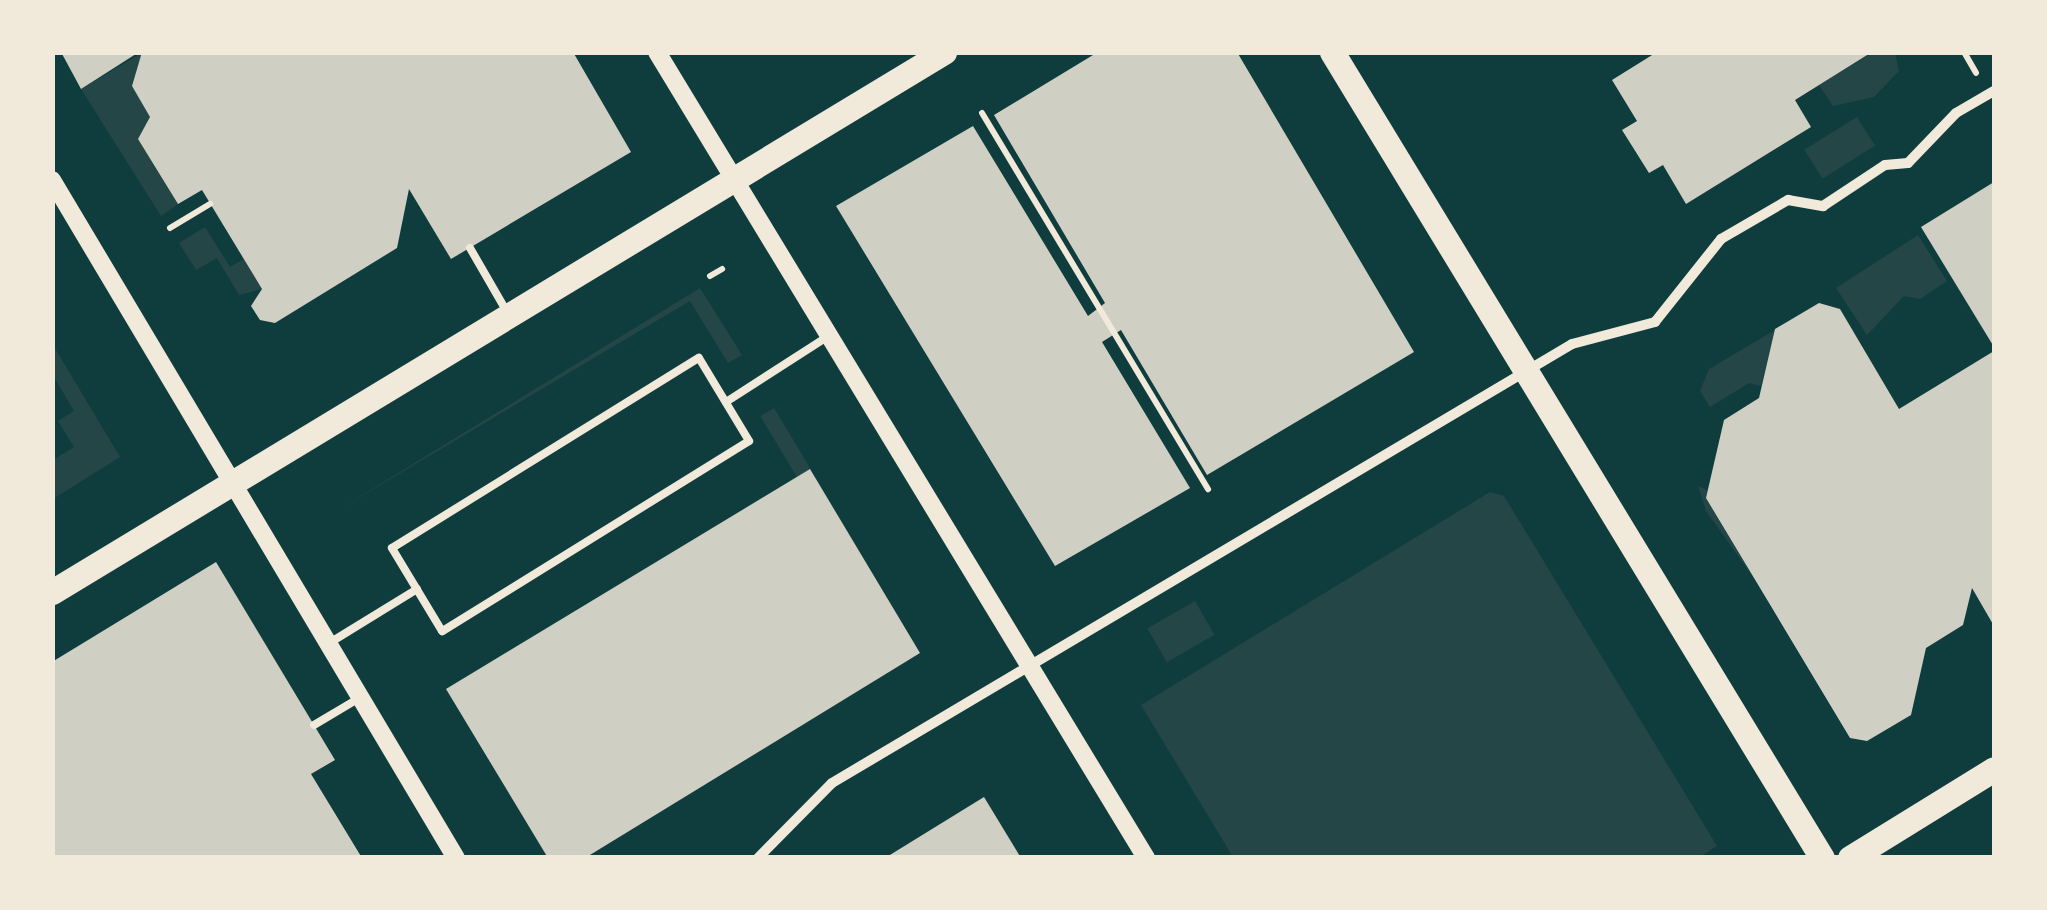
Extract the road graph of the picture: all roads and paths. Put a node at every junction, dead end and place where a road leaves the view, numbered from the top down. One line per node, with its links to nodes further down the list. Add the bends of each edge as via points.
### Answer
1 (657, 52): 7 (street)
2 (944, 52): 7 (main road)
3 (1332, 52): 15 (main road)
4 (1994, 91): 15 (street, via 1956,114 1908,163 1885,165 1823,206 1788,200 1721,239 1656,322 1572,344)
5 (982, 113): 18 (path)
6 (52, 180): 17 (street)
7 (737, 182): 13 (main road); 14 (street)
8 (210, 204): 9 (path)
9 (170, 228)
10 (470, 248): 13 (lane)
11 (722, 269): 12 (path)
12 (710, 276)
13 (509, 316): 17 (main road)
14 (830, 335): 16 (lane); 22 (street)
15 (1524, 374): 22 (street); 29 (main road)
16 (726, 402): 19 (lane, via 750,442 442,631); 19 (lane, via 699,358 392,548)
17 (236, 478): 20 (main road); 21 (street)
18 (1208, 489)
19 (417, 589): 21 (lane)
20 (52, 592)
21 (331, 642): 23 (street)
22 (1028, 663): 27 (street, via 832,784); 28 (street)
23 (362, 696): 24 (lane); 26 (street)
24 (314, 726)
25 (1994, 769): 30 (main road)
26 (456, 858)
27 (758, 858)
28 (1146, 858)
29 (1822, 858)
30 (1850, 858)

